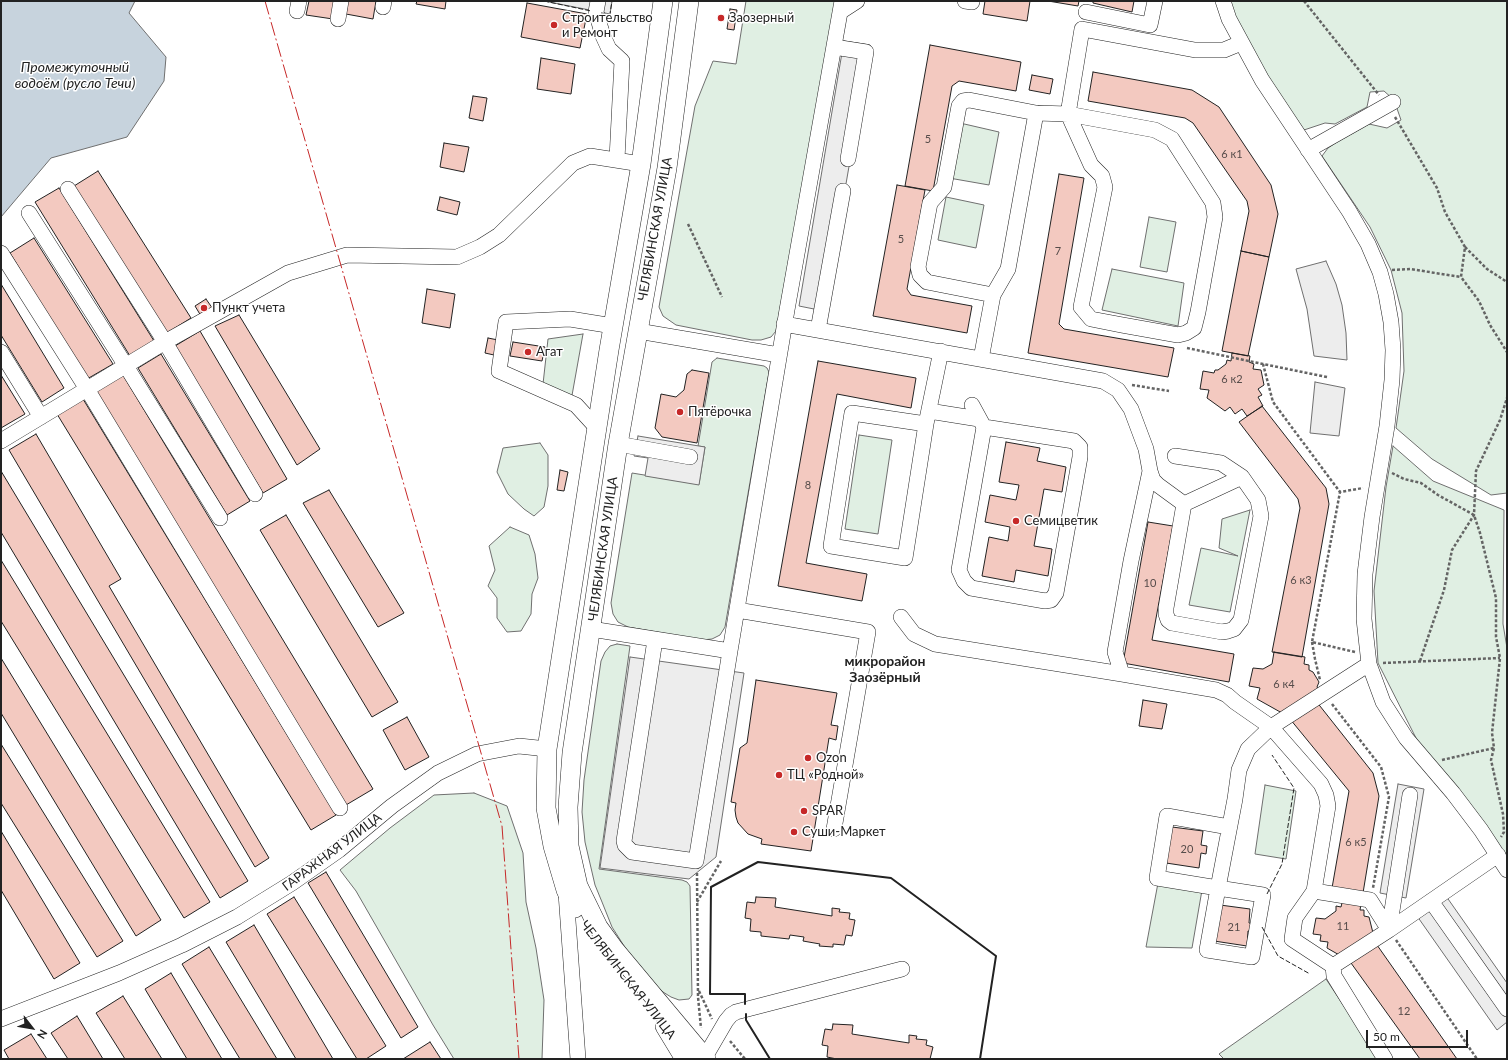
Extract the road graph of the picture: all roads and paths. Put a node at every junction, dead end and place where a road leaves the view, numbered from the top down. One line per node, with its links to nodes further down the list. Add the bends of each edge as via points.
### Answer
1 (341, 1): 13 (street)
2 (598, 1): 24 (street, via 596,12 602,36 609,49 622,60)
3 (663, 1): 15 (main road, ЧЕЛЯБИНСКАЯ УЛИЦА)
4 (689, 1): 17 (main road, ЧЕЛЯБИНСКАЯ УЛИЦА)
5 (857, 1): 11 (street)
6 (965, 1): 7 (street)
7 (972, 1)
8 (1155, 1): 12 (street, via 1150,25)
9 (1223, 1): 16 (street)
10 (1304, 1): 19 (path)
11 (841, 6): 18 (street)
12 (1088, 7): 14 (street)
13 (338, 20)
14 (1082, 29): 16 (street, via 1195,50 1224,50); 21 (street)
15 (658, 43): 17 (main road); 25 (main road, ЧЕЛЯБИНСКАЯ УЛИЦА)
16 (1241, 43): 22 (street)
17 (684, 47): 26 (main road, ЧЕЛЯБИНСКАЯ УЛИЦА)
18 (834, 47): 23 (street, via 866,52); 38 (street)
19 (1390, 104): 22 (street); 31 (path, via 1437,188 1445,212)
20 (1036, 113): 21 (street); 36 (street, via 1008,269); 36 (street, via 963,101 959,106 944,187 930,204 918,267 920,275 927,282 934,284)
21 (1068, 114): 21 (street, via 1155,130 1172,139 1213,203 1214,217 1198,312 1194,328 1186,333 1178,335 1091,319 1081,307 1104,187 1102,176 1091,165)
22 (1308, 150): 33 (street, via 1349,211)
23 (848, 159)
24 (617, 160): 25 (street); 42 (street, via 590,156 573,163 499,235 457,257 347,255 288,273)
25 (641, 164): 26 (main road); 39 (main road, ЧЕЛЯБИНСКАЯ УЛИЦА)
26 (667, 168): 41 (main road, ЧЕЛЯБИНСКАЯ УЛИЦА)
27 (68, 189): 42 (street)
28 (842, 191): 40 (street)
29 (29, 213): 50 (street)
30 (688, 224): 37 (path)
31 (1465, 247): 34 (path); 35 (path, via 1487,269)
32 (1, 253): 53 (street)
33 (1380, 272): 34 (path, via 1410,269); 64 (street, via 1388,301 1393,350 1392,380)
34 (1461, 277): 46 (path, via 1480,301 1490,325)
35 (1507, 282)
36 (993, 295): 48 (street)
37 (722, 298)
38 (784, 324): 40 (street); 47 (street)
39 (613, 326): 41 (main road); 59 (main road, ЧЕЛЯБИНСКАЯ УЛИЦА); 59 (street, via 570,319 506,322 499,371 576,405)
40 (818, 330): 45 (street)
41 (638, 331): 47 (street); 61 (main road, ЧЕЛЯБИНСКАЯ УЛИЦА)
42 (165, 342): 50 (street); 69 (street)
43 (1184, 347): 49 (path)
44 (1, 352): 56 (street)
45 (941, 352): 48 (street); 58 (street)
46 (1507, 352)
47 (779, 355): 73 (street)
48 (981, 359): 52 (street)
49 (1263, 364): 51 (path); 68 (path, via 1274,402)
50 (126, 366): 53 (street); 72 (street)
51 (1327, 378)
52 (1103, 381): 54 (path); 65 (street, via 1118,390 1131,409 1146,449)
53 (87, 389): 56 (street); 90 (street)
54 (1169, 391)
55 (1507, 398): 71 (path, via 1500,420 1476,471)
56 (41, 417): 60 (street)
57 (979, 417): 57 (street, via 1074,441 1080,447 1056,593 1051,600 971,588 959,570); 58 (street)
58 (928, 418): 58 (street, via 852,413 831,546 905,558)
59 (597, 428): 86 (main road, ЧЕЛЯБИНСКАЯ УЛИЦА)
60 (1, 440)
61 (618, 444): 63 (street); 75 (main road, ЧЕЛЯБИНСКАЯ УЛИЦА)
62 (1175, 456): 66 (street, via 1221,463)
63 (690, 457)
64 (1381, 468): 67 (street); 71 (path, via 1404,479 1421,483)
65 (1150, 472): 70 (street, via 1158,485); 82 (street, via 1115,652)
66 (1242, 478): 70 (street); 70 (street, via 1258,500 1262,516 1244,612 1238,625 1228,631 1172,623 1168,620 1166,608)
67 (1377, 486): 68 (path); 80 (street, via 1364,598)
68 (1340, 492): 77 (path)
69 (255, 494)
70 (1184, 504)
71 (1474, 515): 79 (path, via 1496,598 1496,637); 81 (path, via 1452,550 1444,590)
72 (220, 518)
73 (736, 610): 78 (street); 92 (street, via 868,632)
74 (901, 617): 82 (street, via 914,634 935,644)
75 (591, 629): 76 (street); 87 (main road, ЧЕЛЯБИНСКАЯ УЛИЦА)
76 (655, 640): 78 (street); 95 (street, via 624,841 632,852)
77 (1312, 642): 80 (path); 83 (path)
78 (730, 651): 95 (street)
79 (1500, 658): 81 (path); 85 (path, via 1492,733)
80 (1368, 659): 81 (path); 83 (street); 88 (street, via 1383,702 1406,738)
81 (1420, 661)
82 (1122, 674): 84 (street, via 1216,690)
83 (1324, 693): 84 (street); 101 (path, via 1381,767 1388,797)
84 (1271, 727): 91 (street, via 1248,749 1239,770); 100 (street, via 1321,784 1326,795 1328,806)
85 (1494, 748): 88 (path, via 1444,759 1434,763); 93 (path, via 1492,760 1503,814 1504,832)
86 (547, 749): 87 (main road); 99 (main road, ЧЕЛЯБИНСКАЯ УЛИЦА, via 546,808 553,846); 108 (street, ГАРАЖНАЯ УЛИЦА, via 519,746 477,754 438,773 392,806 339,850 237,917 119,973)
87 (572, 753): 109 (main road, ЧЕЛЯБИНСКАЯ УЛИЦА, via 568,807 569,838 578,886 598,927 614,949)
88 (1433, 768): 94 (street)
89 (1410, 795): 104 (street)
90 (340, 808)
91 (1230, 826): 98 (street); 98 (street, via 1167,816 1157,878)
92 (834, 829)
93 (1500, 838)
94 (1498, 856): 97 (street); 102 (street)
95 (696, 861): 103 (path)
96 (721, 861): 103 (path)
97 (1507, 870)
98 (1218, 888): 98 (street, via 1207,950 1252,957 1263,895)
99 (566, 890): 110 (street); 111 (main road, ЧЕЛЯБИНСКАЯ УЛИЦА, via 591,934 661,1020)
100 (1314, 891): 101 (street); 105 (street, via 1295,918 1292,939)
101 (1370, 900): 104 (street)
102 (1431, 901): 104 (street); 107 (street)
103 (697, 903): 109 (path, via 698,997)
104 (1389, 930): 105 (street); 113 (path)
105 (1333, 966): 112 (street, via 1334,976)
106 (902, 969): 109 (street, via 736,1012 726,1021)
107 (1507, 1009)
108 (1, 1019)
109 (705, 1058)
110 (578, 1059)
111 (685, 1059)
112 (1385, 1059)
113 (1477, 1059)

